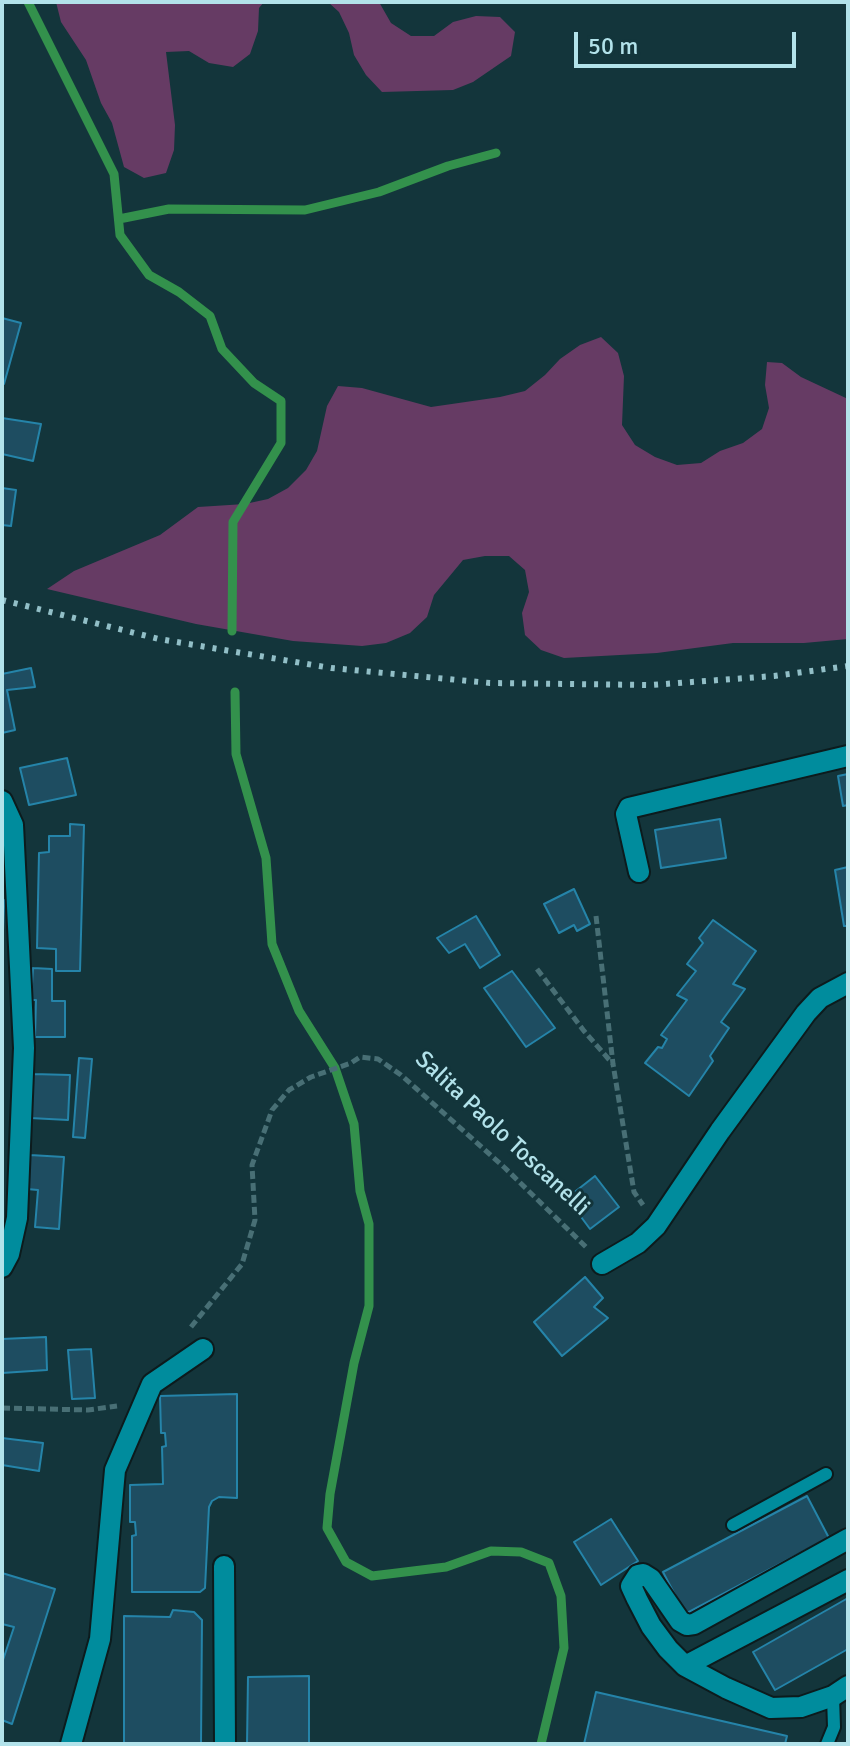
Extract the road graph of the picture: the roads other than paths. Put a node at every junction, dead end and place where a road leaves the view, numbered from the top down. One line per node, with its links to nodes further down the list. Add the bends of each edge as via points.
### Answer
1 (848, 756): 3 (street, via 629,808)
2 (2, 801): 6 (street, via 13,825 24,1048 17,1218)
3 (639, 872)
4 (848, 983): 5 (street, via 820,998 806,1013 656,1226)
5 (602, 1264)
6 (2, 1267)
7 (203, 1349): 15 (street, via 152,1384 115,1470 100,1639)
8 (826, 1474): 9 (lane)
9 (733, 1525)
10 (848, 1539): 13 (street, via 694,1624 680,1621 651,1579 638,1575 631,1586 637,1599)
11 (224, 1566): 16 (street)
12 (848, 1580): 13 (street)
13 (685, 1666): 14 (street, via 771,1708 801,1707)
14 (840, 1691): 17 (lane)
15 (71, 1744)
16 (225, 1744)
17 (827, 1744)

